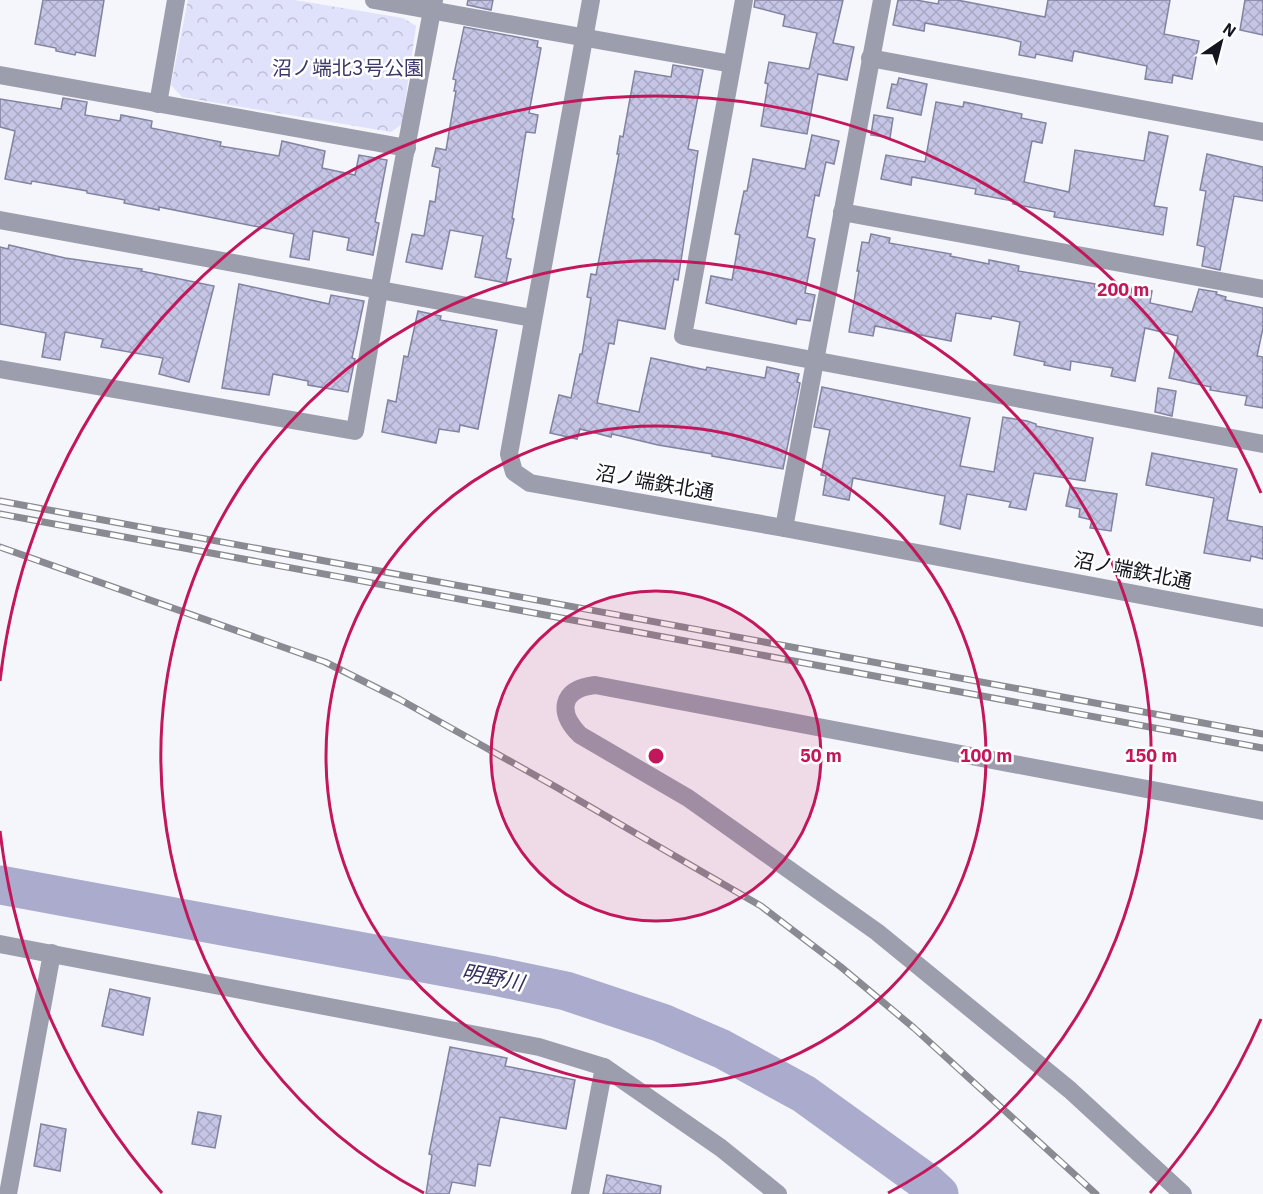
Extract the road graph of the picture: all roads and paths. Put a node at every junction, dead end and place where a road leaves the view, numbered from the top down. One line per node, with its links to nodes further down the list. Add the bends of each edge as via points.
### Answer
1 (176, 0): 11 (street)
2 (374, 0): 6 (street)
3 (591, 0): 7 (street, 沼ノ端鉄北通)
4 (744, 0): 9 (street)
5 (882, 0): 8 (street)
6 (433, 5): 7 (street); 13 (street)
7 (584, 38): 9 (street); 18 (street, 沼ノ端鉄北通)
8 (870, 58): 12 (street); 14 (street)
9 (732, 64): 19 (street, via 683,336)
10 (0, 75): 11 (street)
11 (158, 104): 13 (street)
12 (1263, 132)
13 (407, 148): 17 (street)
14 (843, 212): 16 (street); 19 (street)
15 (0, 220): 17 (street)
16 (1263, 289)
17 (379, 291): 18 (street); 20 (street, via 355,432)
18 (532, 318): 22 (street, 沼ノ端鉄北通, via 509,454 514,472 530,483)
19 (815, 360): 21 (street); 22 (street)
20 (0, 369)
21 (1263, 444)
22 (784, 528): 23 (street, 沼ノ端鉄北通)
23 (1263, 618)
24 (1263, 811): 31 (street, via 595,686 581,687 565,703 570,725 580,735 688,798 878,932 1070,1090)
25 (0, 944): 26 (street)
26 (52, 953): 27 (street, via 539,1047); 28 (street)
27 (604, 1067): 29 (street); 30 (street)
28 (8, 1194)
29 (580, 1194)
30 (778, 1194)
31 (1183, 1194)

